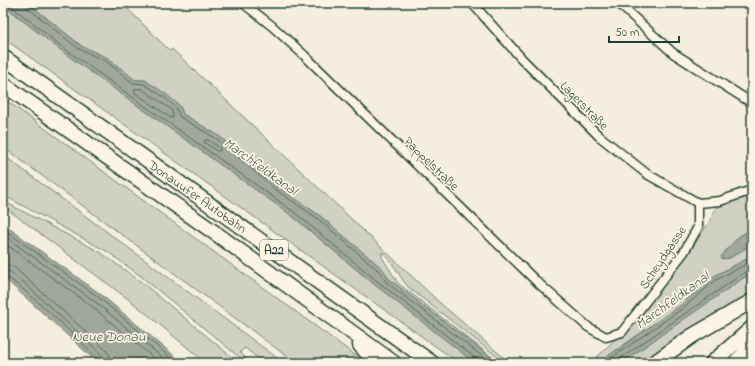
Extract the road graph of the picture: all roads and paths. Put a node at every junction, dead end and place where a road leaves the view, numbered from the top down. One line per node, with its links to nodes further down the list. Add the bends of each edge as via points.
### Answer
1 (243, 3): 12 (street, Pappelstraße, via 304,55 536,281 588,327)
2 (472, 3): 8 (street, Lagerstraße, via 522,59 599,136 647,174)
3 (618, 3): 6 (street, via 674,53)
4 (3, 57): 14 (highway, Donauufer Autobahn / A22)
5 (3, 84): 10 (highway, Donauufer Autobahn / A22)
6 (752, 103)
7 (752, 190): 8 (street, via 720,201)
8 (698, 203): 12 (street, Scheydgasse, via 698,227 684,252 622,332)
9 (752, 301): 17 (highway, via 692,336)
10 (338, 321): 15 (highway); 16 (highway, Donauufer Autobahn / A22)
11 (752, 328): 18 (highway)
12 (606, 337)
13 (752, 345): 19 (highway)
14 (431, 361)
15 (376, 363)
16 (394, 363)
17 (654, 363)
18 (712, 363)
19 (735, 363)

